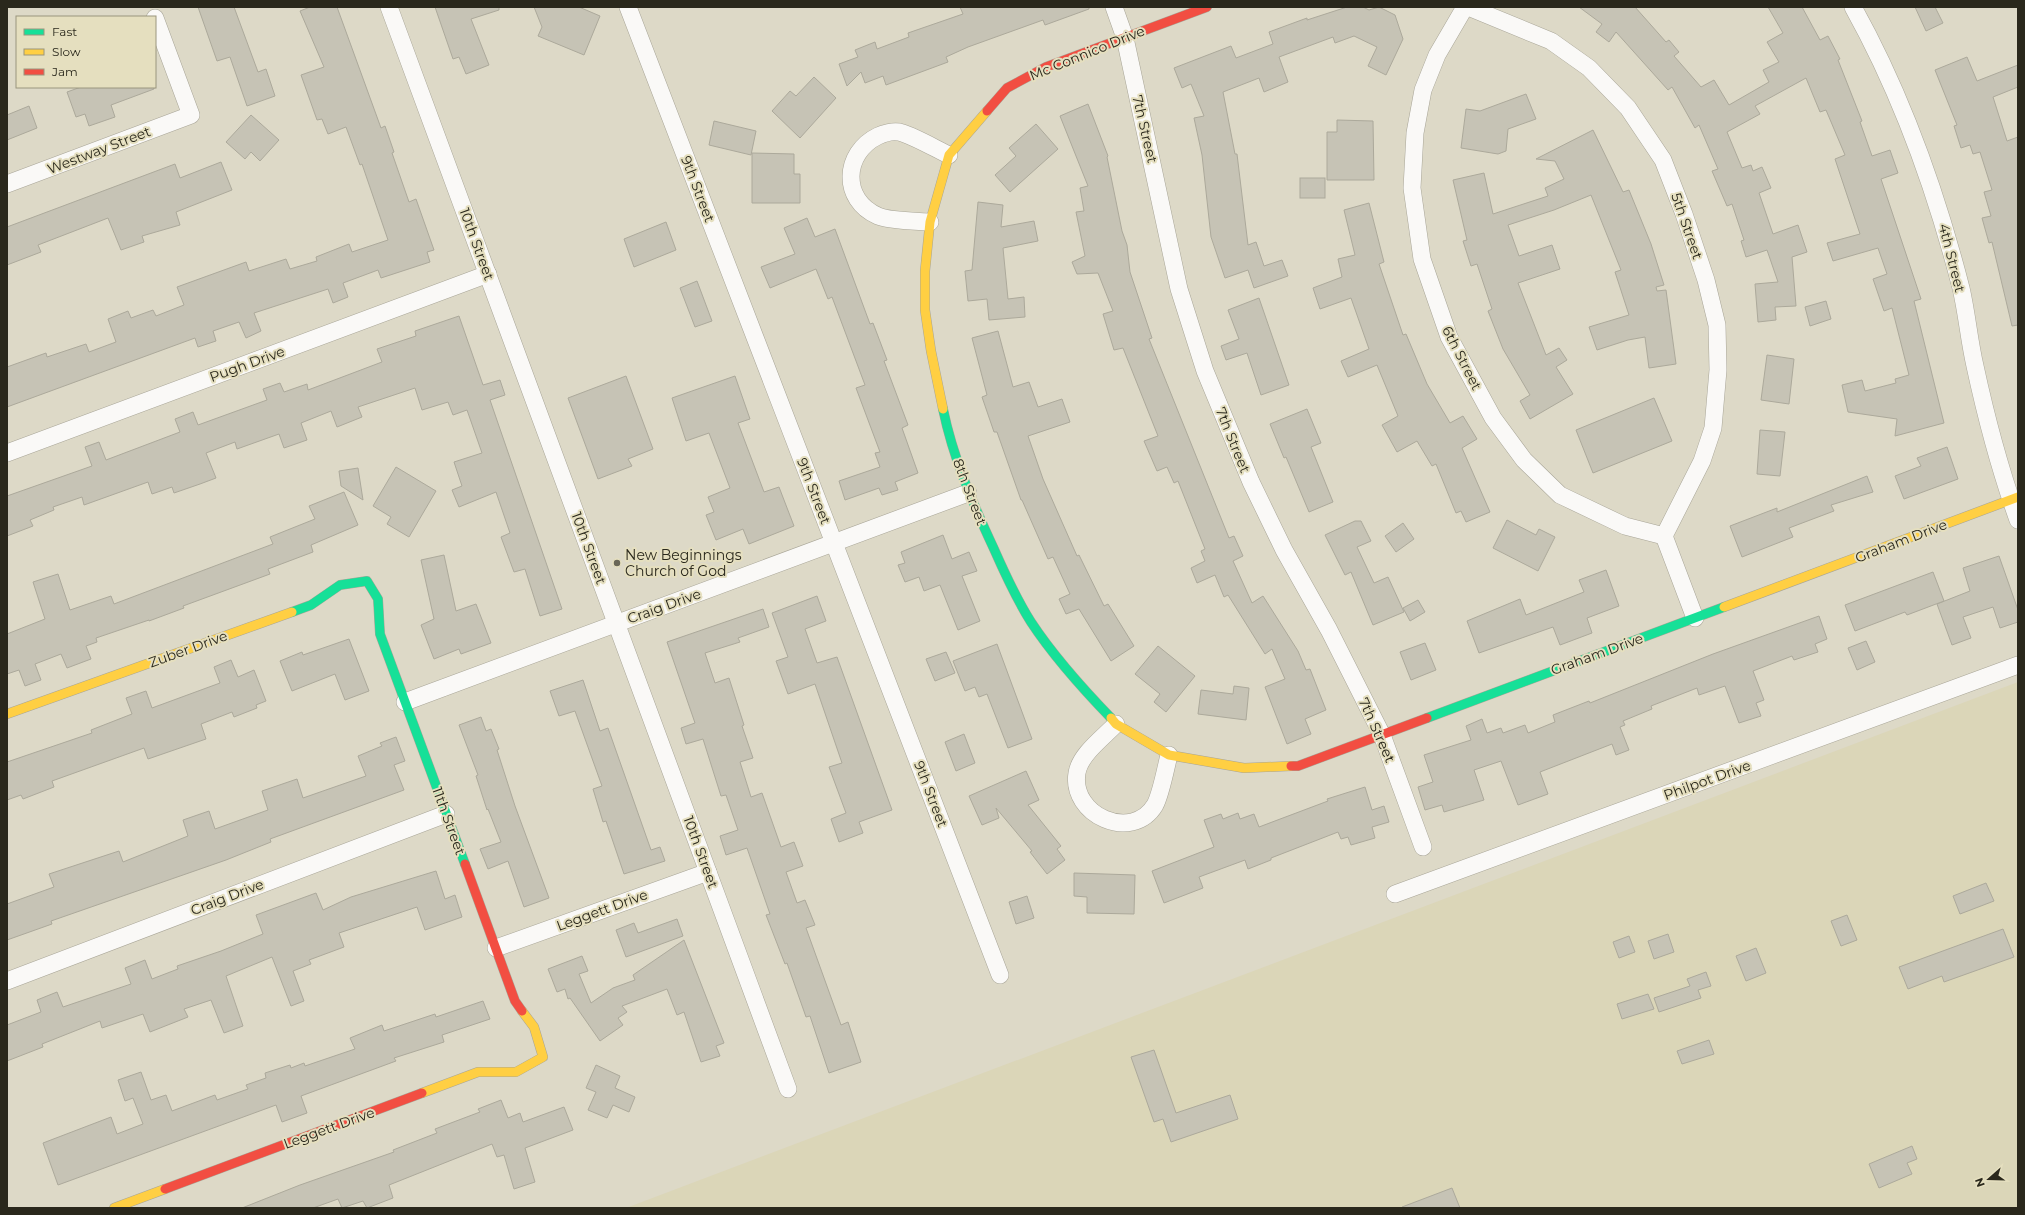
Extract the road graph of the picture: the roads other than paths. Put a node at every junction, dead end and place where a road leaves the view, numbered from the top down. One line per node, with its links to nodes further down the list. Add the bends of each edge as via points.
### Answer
1 (389, 7): 12 (street, 10th Street)
2 (628, 7): 18 (street, 9th Street)
3 (1114, 7): 8 (street, 7th Street)
4 (1207, 7): 8 (street, Mc Connico Drive)
5 (1466, 7): 17 (street, 5th Street, via 1551,41 1589,68 1628,108 1663,160 1684,214 1706,280 1717,325 1718,370 1713,428 1704,455); 17 (street, 6th Street, via 1437,55 1423,90 1415,134 1412,188 1422,259 1449,337 1492,418 1524,460 1560,495 1626,526)
6 (1853, 7): 15 (street, 4th Street, via 1917,148 1940,211 1961,290 1976,373)
7 (156, 21): 10 (street, Westway Street, via 190,115)
8 (1125, 38): 9 (street, Mc Connico Drive, via 1046,67 1007,88); 26 (street, 7th Street, via 1179,289 1205,372 1251,482 1284,550 1329,630)
9 (949, 155): 11 (street, 8th Street); 11 (street, via 899,132 884,133 867,141 855,156 850,173 853,190 865,208 879,217)
10 (7, 184)
11 (930, 222): 14 (street, 8th Street, via 925,271 925,310 947,428)
12 (488, 274): 13 (street, Pugh Drive); 21 (street, 10th Street)
13 (7, 453)
14 (968, 493): 18 (street, Craig Drive); 25 (street, 8th Street, via 1031,622 1072,678)
15 (2014, 498): 16 (street, 4th Street); 20 (street, Graham Drive)
16 (2018, 520)
17 (1664, 536): 20 (street)
18 (834, 543): 21 (street, Craig Drive); 33 (street, 9th Street)
19 (367, 580): 23 (street, 11th Street, via 378,599 380,634); 24 (street, Zuber Drive, via 340,584 311,605)
20 (1695, 618): 26 (street, Graham Drive)
21 (617, 624): 23 (street, Craig Drive); 30 (street, 10th Street)
22 (2018, 665): 31 (street, Philpot Drive)
23 (405, 702): 28 (street, 11th Street)
24 (7, 714)
25 (1116, 724): 27 (street, 8th Street); 27 (street, via 1083,759 1077,773 1077,789 1085,805 1098,816 1113,823 1129,824 1144,816 1155,804)
26 (1382, 735): 27 (street, Graham Drive, via 1298,766 1244,768); 29 (street, 7th Street)
27 (1169, 755)
28 (446, 814): 32 (street, 11th Street); 34 (street, Craig Drive)
29 (1423, 847)
30 (708, 872): 32 (street, Leggett Drive); 36 (street, 10th Street)
31 (1395, 894)
32 (496, 948): 35 (street, 11th Street, via 515,1001 534,1027)
33 (1000, 975)
34 (7, 981)
35 (543, 1057): 37 (street, Leggett Drive, via 516,1072 478,1072)
36 (788, 1089)
37 (114, 1208)

